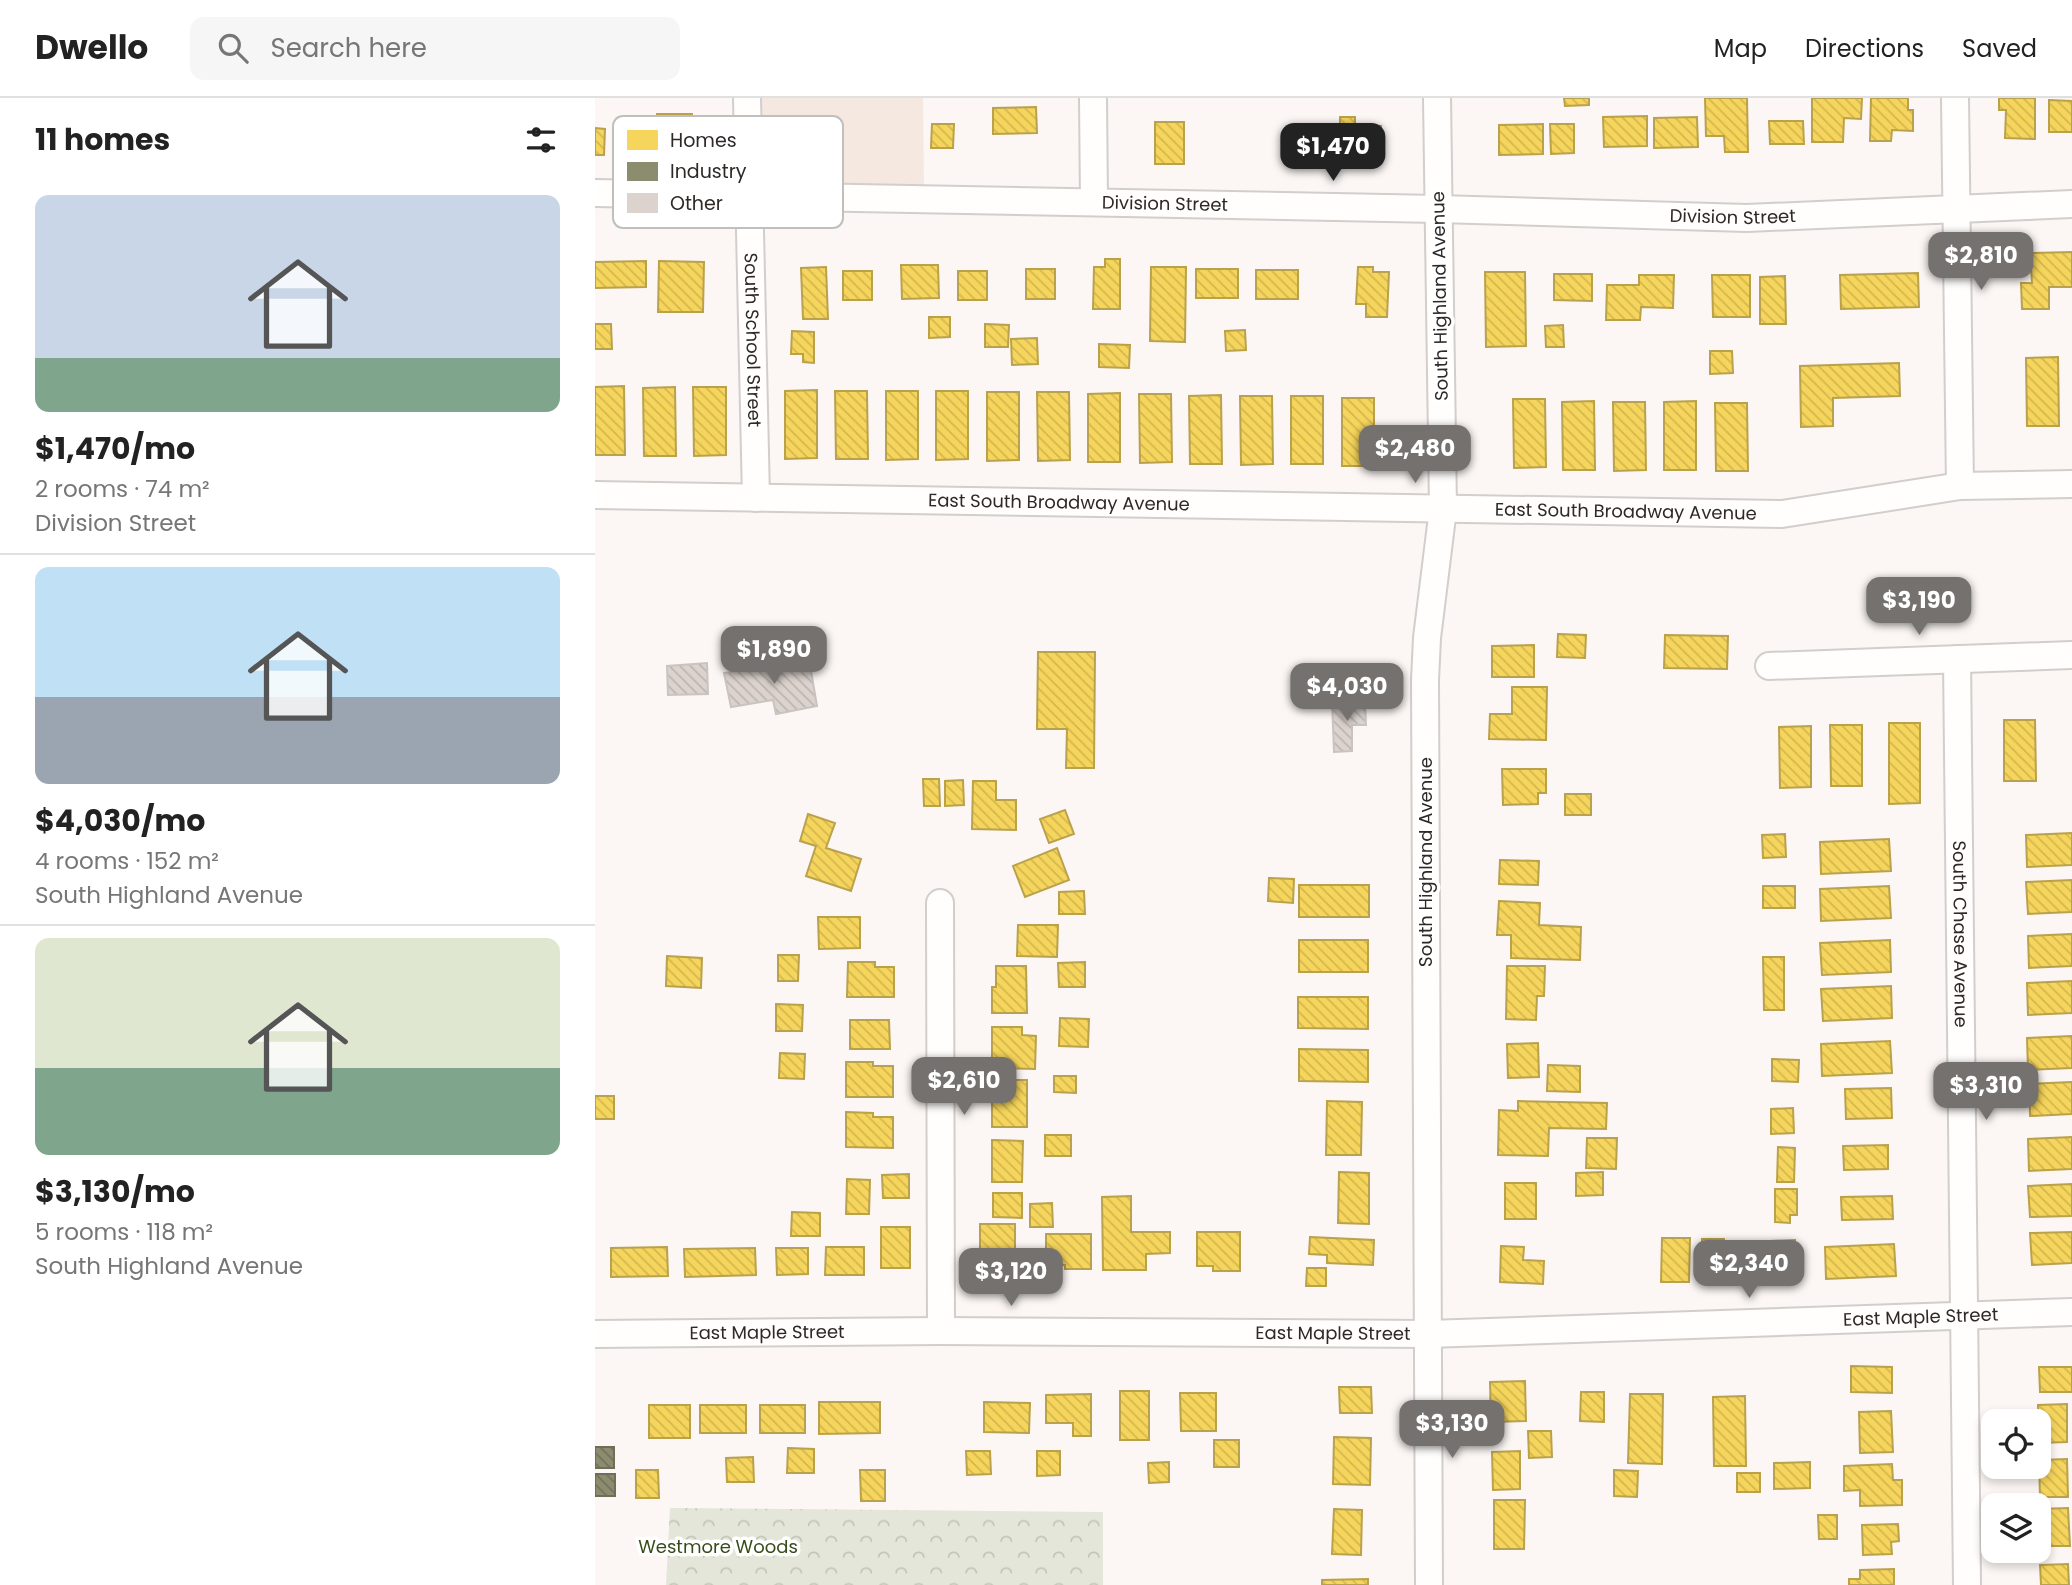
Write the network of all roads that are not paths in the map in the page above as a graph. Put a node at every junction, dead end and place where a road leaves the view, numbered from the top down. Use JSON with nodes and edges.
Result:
{"nodes":[{"id":1,"x":747,"y":98,"type":"edge"},
{"id":2,"x":1093,"y":98,"type":"edge"},
{"id":3,"x":1437,"y":98,"type":"edge"},
{"id":4,"x":1955,"y":98,"type":"edge"},
{"id":5,"x":747,"y":116,"type":"edge"},
{"id":6,"x":595,"y":193,"type":"edge"},
{"id":7,"x":613,"y":193,"type":"edge"},
{"id":8,"x":843,"y":198,"type":"edge"},
{"id":9,"x":1094,"y":202,"type":"junction"},
{"id":10,"x":2072,"y":204,"type":"edge"},
{"id":11,"x":1956,"y":208,"type":"junction"},
{"id":12,"x":1438,"y":209,"type":"junction"},
{"id":13,"x":749,"y":228,"type":"edge"},
{"id":14,"x":2072,"y":484,"type":"edge"},
{"id":15,"x":1959,"y":486,"type":"junction"},
{"id":16,"x":595,"y":495,"type":"edge"},
{"id":17,"x":756,"y":498,"type":"junction"},
{"id":18,"x":1443,"y":509,"type":"junction"},
{"id":19,"x":2072,"y":654,"type":"edge"},
{"id":20,"x":1957,"y":659,"type":"junction"},
{"id":21,"x":1769,"y":666,"type":"dead end"},
{"id":22,"x":940,"y":903,"type":"dead end"},
{"id":23,"x":2072,"y":1312,"type":"edge"},
{"id":24,"x":1965,"y":1316,"type":"junction"},
{"id":25,"x":941,"y":1331,"type":"junction"},
{"id":26,"x":595,"y":1334,"type":"edge"},
{"id":27,"x":1428,"y":1334,"type":"junction"},
{"id":28,"x":1429,"y":1585,"type":"edge"},
{"id":29,"x":1967,"y":1585,"type":"edge"}],
"edges":[{"from":1,"to":5,"type":"street","name":"South School Street"},
{"from":2,"to":9,"type":"street"},
{"from":3,"to":12,"type":"street","name":"South Highland Avenue"},
{"from":4,"to":11,"type":"street"},
{"from":6,"to":7,"type":"street","name":"Division Street"},
{"from":8,"to":9,"type":"street","name":"Division Street"},
{"from":9,"to":12,"type":"street","name":"Division Street"},
{"from":10,"to":11,"type":"street","name":"Division Street"},
{"from":11,"to":12,"type":"street","name":"Division Street"},
{"from":11,"to":15,"type":"street"},
{"from":12,"to":18,"type":"street","name":"South Highland Avenue"},
{"from":13,"to":17,"type":"street","name":"South School Street"},
{"from":14,"to":15,"type":"street","name":"East South Broadway Avenue"},
{"from":15,"to":18,"type":"street","name":"East South Broadway Avenue"},
{"from":16,"to":17,"type":"street","name":"East South Broadway Avenue"},
{"from":17,"to":18,"type":"street","name":"East South Broadway Avenue"},
{"from":18,"to":27,"type":"street","name":"South Highland Avenue"},
{"from":19,"to":20,"type":"street"},
{"from":20,"to":21,"type":"street"},
{"from":20,"to":24,"type":"street","name":"South Chase Avenue"},
{"from":22,"to":25,"type":"street"},
{"from":23,"to":24,"type":"street","name":"East Maple Street"},
{"from":24,"to":27,"type":"street","name":"East Maple Street"},
{"from":24,"to":29,"type":"street","name":"South Chase Avenue"},
{"from":25,"to":26,"type":"street","name":"East Maple Street"},
{"from":25,"to":27,"type":"street","name":"East Maple Street"},
{"from":27,"to":28,"type":"street","name":"South Highland Avenue"}]}
